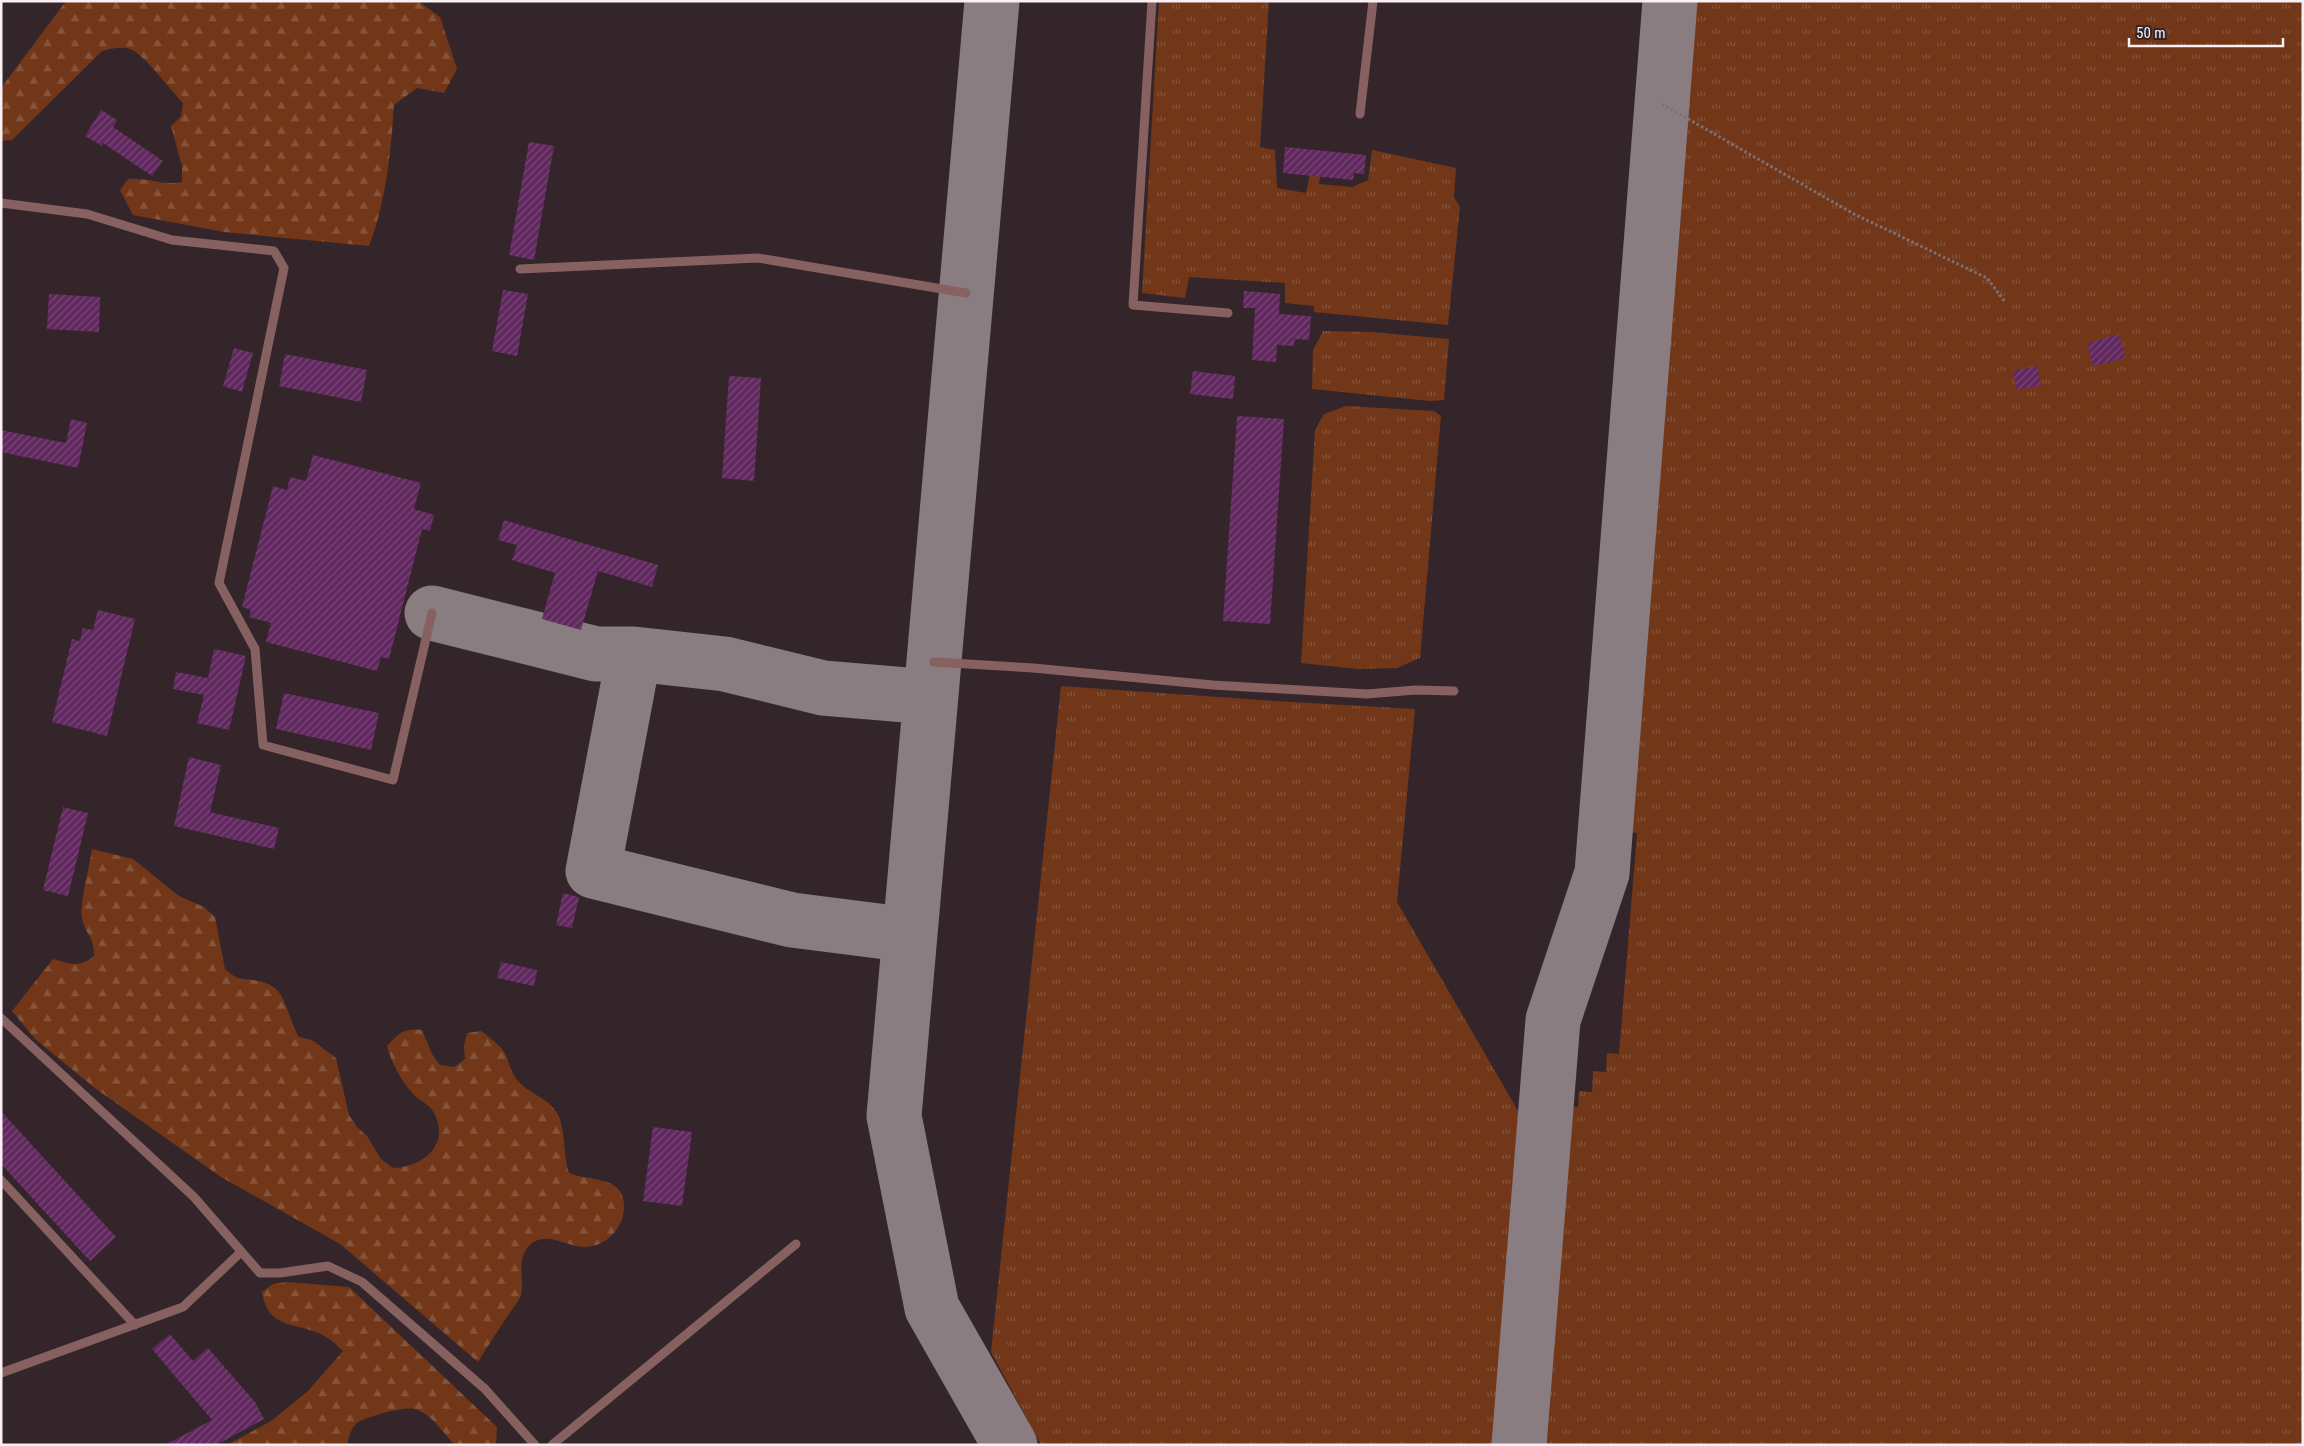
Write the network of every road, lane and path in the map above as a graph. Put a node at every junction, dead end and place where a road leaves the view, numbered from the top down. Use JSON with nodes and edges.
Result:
{"nodes":[{"id":1,"x":1152,"y":1,"type":"edge"},
{"id":2,"x":1373,"y":1,"type":"edge"},
{"id":3,"x":1662,"y":104,"type":"dead end"},
{"id":4,"x":1360,"y":114,"type":"dead end"},
{"id":5,"x":1,"y":202,"type":"edge"},
{"id":6,"x":520,"y":269,"type":"dead end"},
{"id":7,"x":966,"y":293,"type":"dead end"},
{"id":8,"x":2005,"y":302,"type":"dead end"},
{"id":9,"x":1228,"y":313,"type":"dead end"},
{"id":10,"x":432,"y":613,"type":"dead end"},
{"id":11,"x":934,"y":662,"type":"dead end"},
{"id":12,"x":1454,"y":691,"type":"dead end"},
{"id":13,"x":1,"y":1018,"type":"edge"},
{"id":14,"x":1,"y":1180,"type":"edge"},
{"id":15,"x":796,"y":1244,"type":"dead end"},
{"id":16,"x":242,"y":1252,"type":"junction"},
{"id":17,"x":135,"y":1325,"type":"junction"},
{"id":18,"x":1,"y":1374,"type":"edge"},
{"id":19,"x":535,"y":1445,"type":"edge"},
{"id":20,"x":552,"y":1445,"type":"edge"}],
"edges":[{"from":1,"to":9,"type":"lane"},
{"from":2,"to":4,"type":"lane"},
{"from":3,"to":8,"type":"path"},
{"from":5,"to":10,"type":"lane"},
{"from":6,"to":7,"type":"lane"},
{"from":11,"to":12,"type":"lane"},
{"from":13,"to":16,"type":"lane"},
{"from":14,"to":17,"type":"lane"},
{"from":15,"to":20,"type":"lane"},
{"from":16,"to":17,"type":"lane"},
{"from":16,"to":19,"type":"lane"},
{"from":17,"to":18,"type":"lane"}]}
